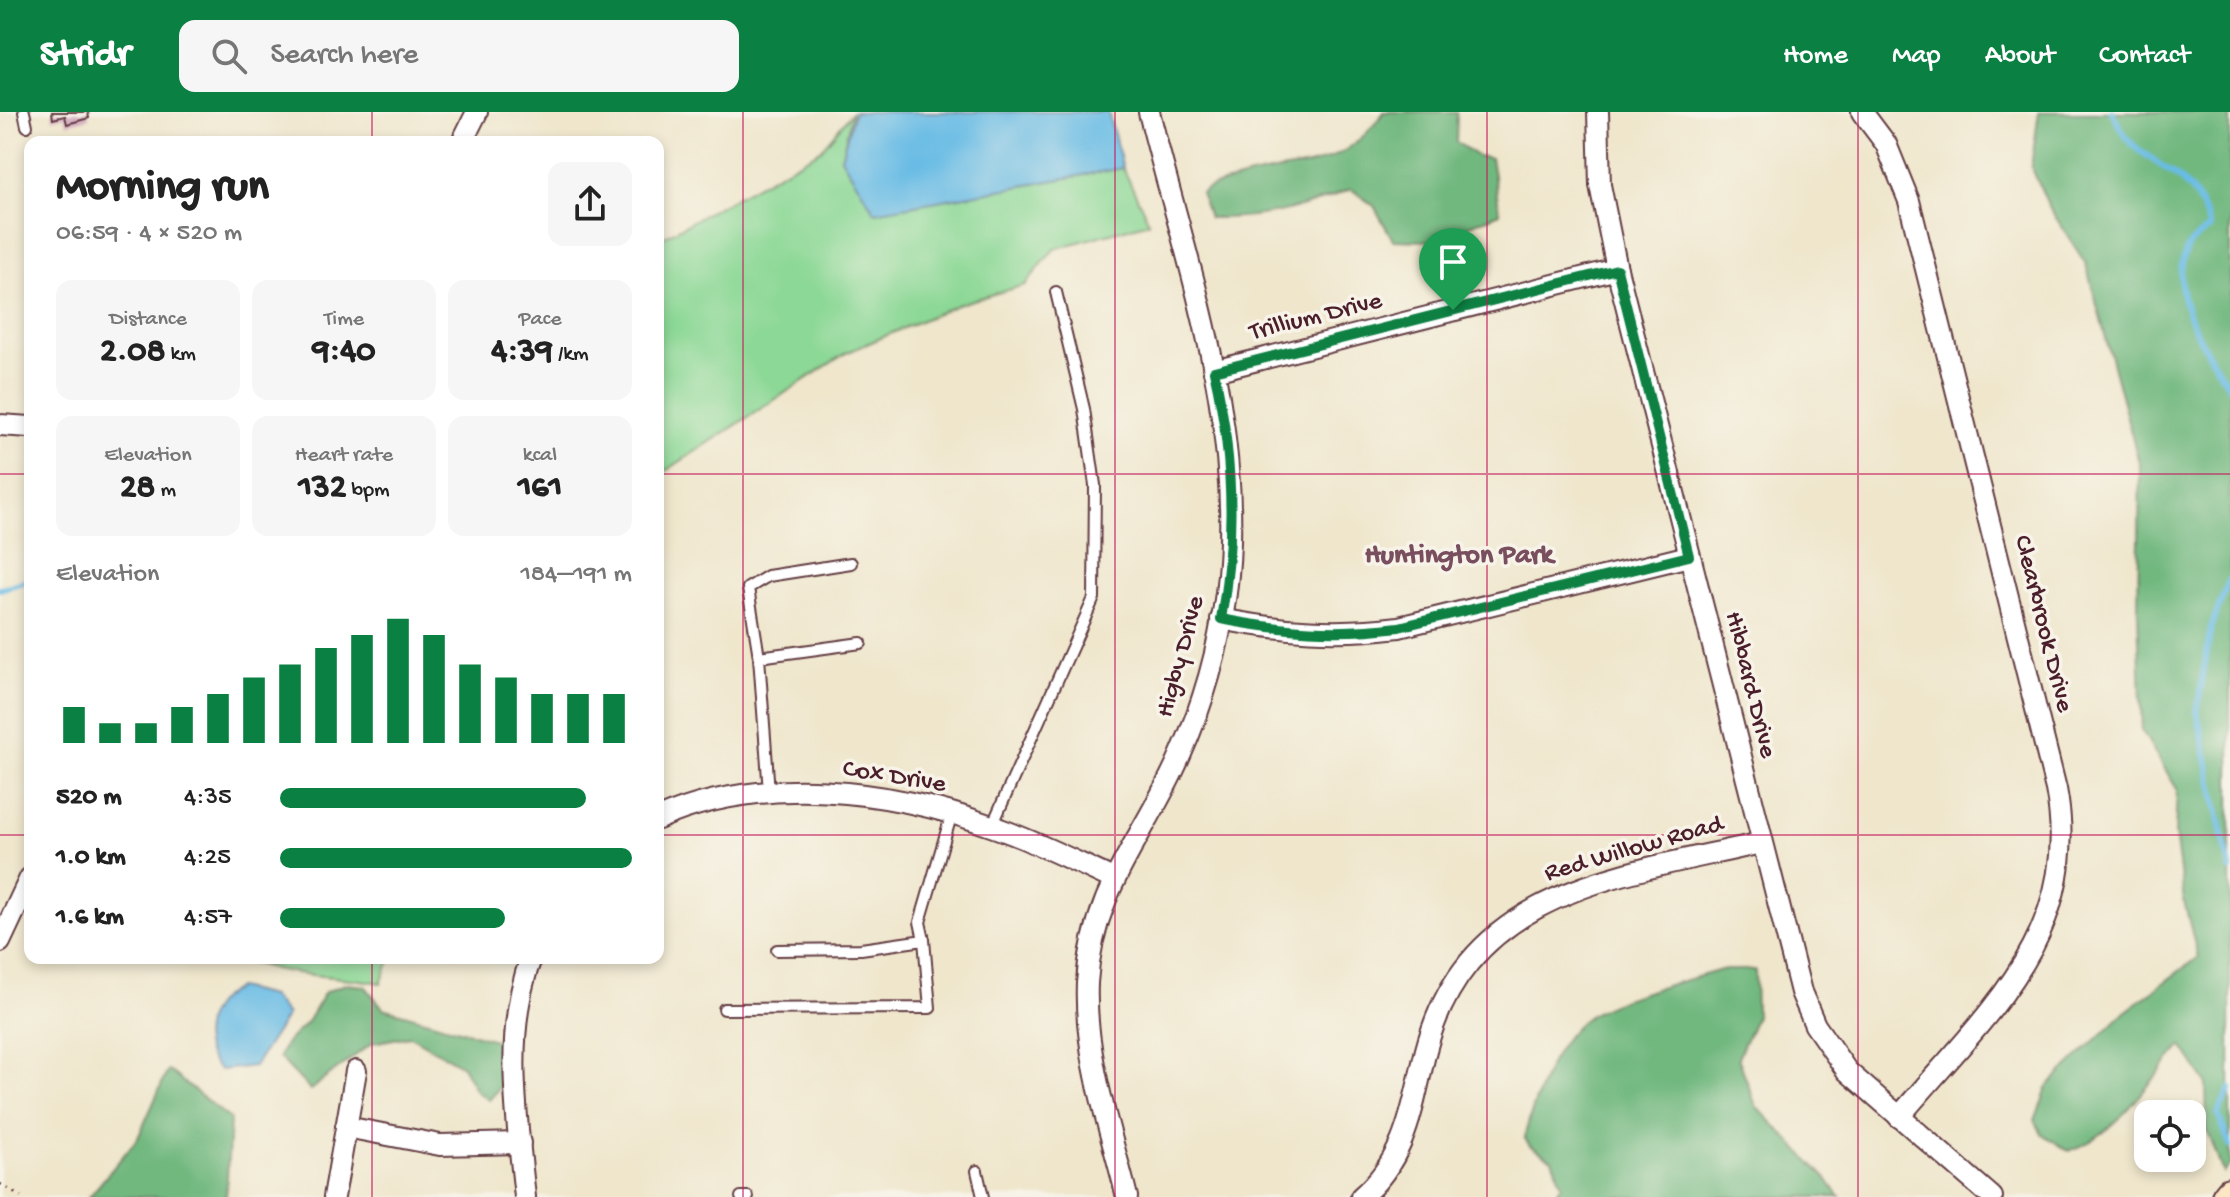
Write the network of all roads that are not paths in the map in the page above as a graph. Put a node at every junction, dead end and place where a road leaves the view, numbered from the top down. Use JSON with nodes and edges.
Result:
{"nodes":[{"id":1,"x":24,"y":112,"type":"edge"},
{"id":2,"x":477,"y":112,"type":"edge"},
{"id":3,"x":1149,"y":112,"type":"edge"},
{"id":4,"x":1598,"y":112,"type":"edge"},
{"id":5,"x":1862,"y":112,"type":"edge"},
{"id":6,"x":27,"y":126,"type":"dead end"},
{"id":7,"x":465,"y":136,"type":"edge"},
{"id":8,"x":1617,"y":269,"type":"junction"},
{"id":9,"x":1056,"y":292,"type":"dead end"},
{"id":10,"x":1214,"y":371,"type":"junction"},
{"id":11,"x":0,"y":425,"type":"edge"},
{"id":12,"x":24,"y":427,"type":"edge"},
{"id":13,"x":1689,"y":556,"type":"junction"},
{"id":14,"x":851,"y":563,"type":"dead end"},
{"id":15,"x":1221,"y":619,"type":"junction"},
{"id":16,"x":861,"y":643,"type":"dead end"},
{"id":17,"x":759,"y":657,"type":"junction"},
{"id":18,"x":769,"y":792,"type":"junction"},
{"id":19,"x":952,"y":813,"type":"junction"},
{"id":20,"x":664,"y":817,"type":"edge"},
{"id":21,"x":992,"y":826,"type":"junction"},
{"id":22,"x":1761,"y":843,"type":"junction"},
{"id":23,"x":1113,"y":879,"type":"junction"},
{"id":24,"x":24,"y":891,"type":"edge"},
{"id":25,"x":924,"y":940,"type":"junction"},
{"id":26,"x":0,"y":942,"type":"edge"},
{"id":27,"x":777,"y":950,"type":"dead end"},
{"id":28,"x":530,"y":964,"type":"edge"},
{"id":29,"x":724,"y":1009,"type":"dead end"},
{"id":30,"x":356,"y":1071,"type":"dead end"},
{"id":31,"x":1899,"y":1117,"type":"junction"},
{"id":32,"x":346,"y":1127,"type":"junction"},
{"id":33,"x":520,"y":1143,"type":"junction"},
{"id":34,"x":977,"y":1171,"type":"dead end"},
{"id":35,"x":2230,"y":1192,"type":"edge"},
{"id":36,"x":334,"y":1197,"type":"edge"},
{"id":37,"x":525,"y":1197,"type":"edge"},
{"id":38,"x":741,"y":1197,"type":"edge"},
{"id":39,"x":748,"y":1197,"type":"edge"},
{"id":40,"x":983,"y":1197,"type":"edge"},
{"id":41,"x":1127,"y":1197,"type":"edge"},
{"id":42,"x":1361,"y":1197,"type":"edge"},
{"id":43,"x":1992,"y":1197,"type":"edge"},
{"id":44,"x":2226,"y":1197,"type":"edge"}],
"edges":[{"from":1,"to":6,"type":"lane"},
{"from":2,"to":7,"type":"street"},
{"from":3,"to":10,"type":"street","name":"Higby Drive"},
{"from":4,"to":8,"type":"street","name":"Hibbard Drive"},
{"from":5,"to":31,"type":"street","name":"Clearbrook Drive"},
{"from":8,"to":10,"type":"street","name":"Trillium Drive"},
{"from":8,"to":13,"type":"street","name":"Hibbard Drive"},
{"from":9,"to":21,"type":"lane"},
{"from":10,"to":15,"type":"street","name":"Higby Drive"},
{"from":11,"to":12,"type":"street"},
{"from":13,"to":15,"type":"street"},
{"from":13,"to":22,"type":"street","name":"Hibbard Drive"},
{"from":14,"to":17,"type":"lane"},
{"from":15,"to":23,"type":"street","name":"Higby Drive"},
{"from":16,"to":17,"type":"lane"},
{"from":17,"to":18,"type":"lane"},
{"from":18,"to":19,"type":"street","name":"Cox Drive"},
{"from":18,"to":20,"type":"street","name":"Cox Drive"},
{"from":19,"to":21,"type":"street","name":"Cox Drive"},
{"from":19,"to":25,"type":"lane"},
{"from":21,"to":23,"type":"street","name":"Cox Drive"},
{"from":22,"to":31,"type":"street","name":"Hibbard Drive"},
{"from":22,"to":42,"type":"street","name":"Red Willow Road"},
{"from":23,"to":41,"type":"street","name":"Higby Drive"},
{"from":24,"to":26,"type":"street"},
{"from":25,"to":27,"type":"lane"},
{"from":25,"to":29,"type":"lane"},
{"from":28,"to":33,"type":"street"},
{"from":30,"to":32,"type":"street"},
{"from":31,"to":43,"type":"street","name":"Hibbard Drive"},
{"from":32,"to":33,"type":"street"},
{"from":32,"to":36,"type":"street"},
{"from":33,"to":37,"type":"street"},
{"from":34,"to":40,"type":"lane"},
{"from":35,"to":44,"type":"main road"},
{"from":38,"to":39,"type":"lane"}]}
